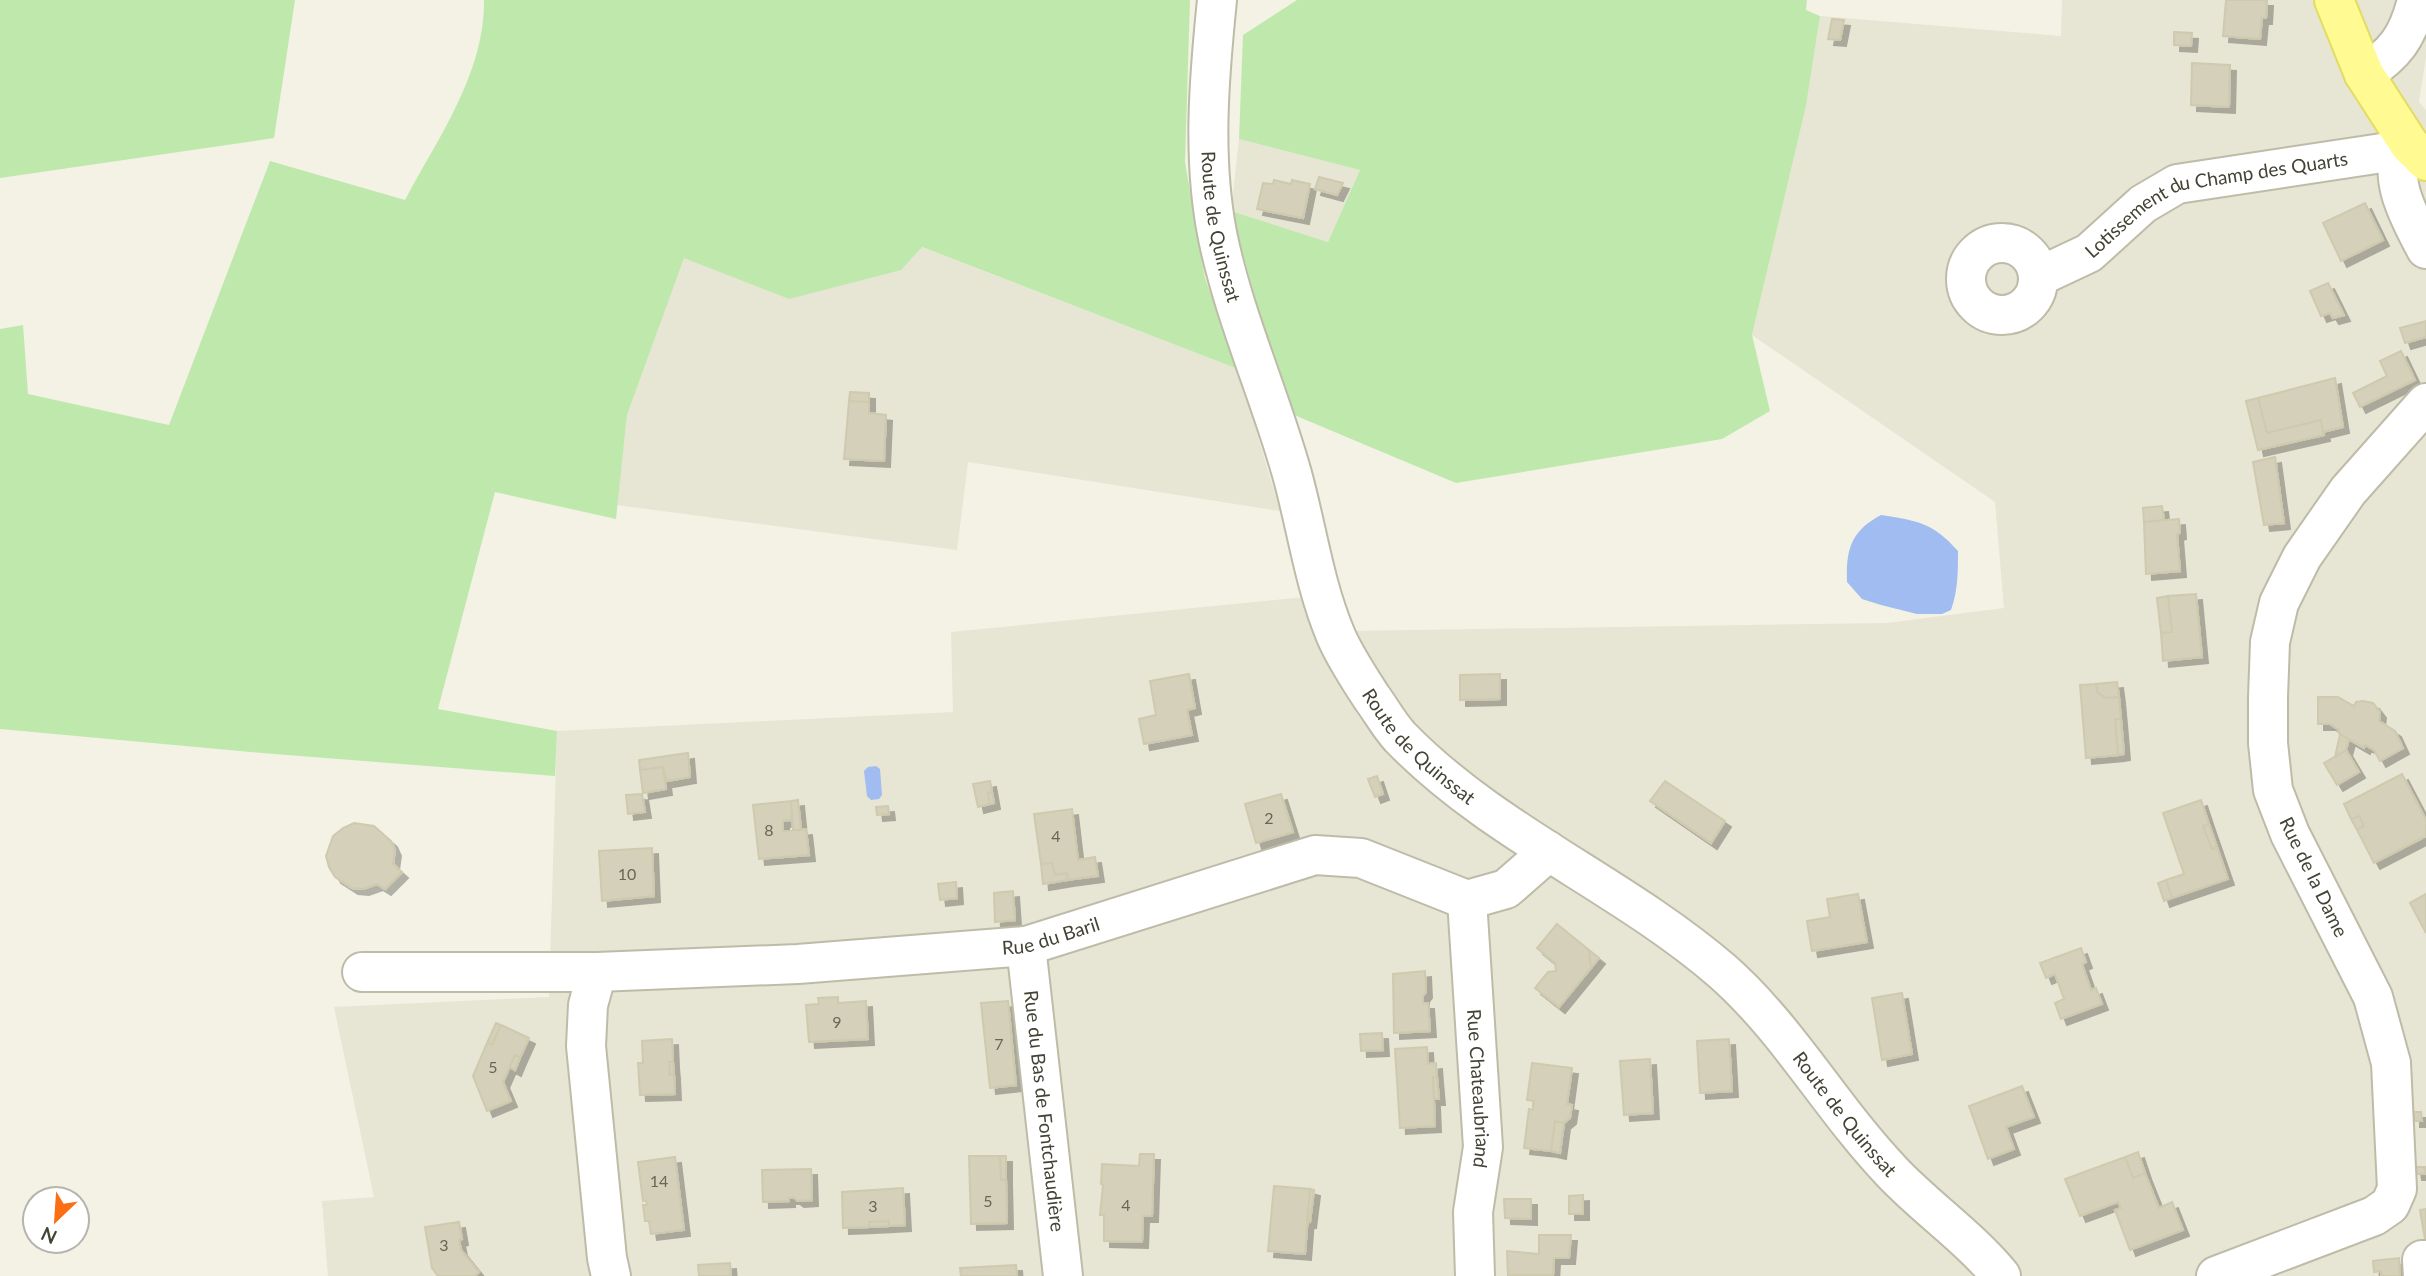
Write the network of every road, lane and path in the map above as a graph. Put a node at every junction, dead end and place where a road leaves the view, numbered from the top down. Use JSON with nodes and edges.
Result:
{"nodes":[{"id":1,"x":1217,"y":0,"type":"edge"},
{"id":2,"x":2334,"y":0,"type":"edge"},
{"id":3,"x":2417,"y":0,"type":"edge"},
{"id":4,"x":2364,"y":75,"type":"junction"},
{"id":5,"x":2412,"y":152,"type":"edge"},
{"id":6,"x":2426,"y":249,"type":"edge"},
{"id":7,"x":2038,"y":277,"type":"dead end"},
{"id":8,"x":2426,"y":403,"type":"edge"},
{"id":9,"x":1547,"y":850,"type":"junction"},
{"id":10,"x":1467,"y":900,"type":"junction"},
{"id":11,"x":1026,"y":946,"type":"junction"},
{"id":12,"x":362,"y":972,"type":"dead end"},
{"id":13,"x":597,"y":972,"type":"junction"},
{"id":14,"x":611,"y":1276,"type":"edge"},
{"id":15,"x":1063,"y":1276,"type":"edge"},
{"id":16,"x":1475,"y":1276,"type":"edge"},
{"id":17,"x":2001,"y":1276,"type":"edge"},
{"id":18,"x":2216,"y":1276,"type":"edge"}],
"edges":[{"from":1,"to":9,"type":"street","name":"Route de Quinssat"},
{"from":2,"to":4,"type":"main road"},
{"from":3,"to":4,"type":"street"},
{"from":4,"to":5,"type":"main road"},
{"from":5,"to":6,"type":"street"},
{"from":5,"to":7,"type":"street","name":"Lotissement du Champ des Quarts"},
{"from":8,"to":18,"type":"street","name":"Rue de la Dame"},
{"from":9,"to":10,"type":"street"},
{"from":9,"to":17,"type":"street","name":"Route de Quinssat"},
{"from":10,"to":11,"type":"street","name":"Rue du Baril"},
{"from":10,"to":16,"type":"street","name":"Rue Chateaubriand"},
{"from":11,"to":13,"type":"street","name":"Rue du Baril"},
{"from":11,"to":15,"type":"street","name":"Rue du Bas de Fontchaudière"},
{"from":12,"to":13,"type":"street","name":"Rue du Baril"},
{"from":13,"to":14,"type":"street"}]}
